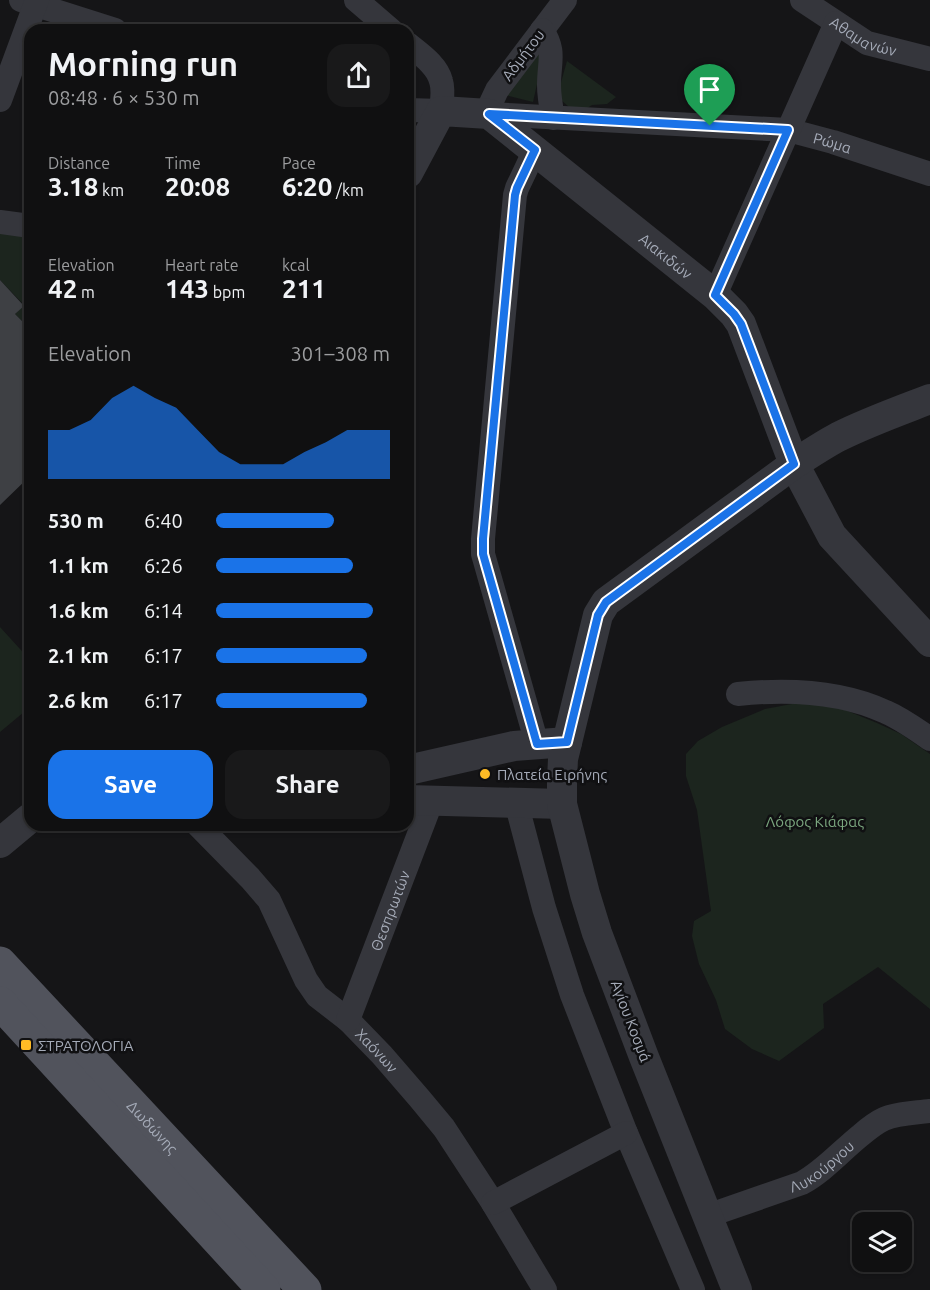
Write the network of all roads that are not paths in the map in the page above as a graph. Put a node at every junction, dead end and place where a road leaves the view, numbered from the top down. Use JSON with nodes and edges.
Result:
{"nodes":[{"id":1,"x":356,"y":0,"type":"edge"},
{"id":2,"x":565,"y":0,"type":"edge"},
{"id":3,"x":802,"y":0,"type":"edge"},
{"id":4,"x":31,"y":1,"type":"edge"},
{"id":5,"x":836,"y":23,"type":"junction"},
{"id":6,"x":98,"y":24,"type":"edge"},
{"id":7,"x":384,"y":24,"type":"edge"},
{"id":8,"x":542,"y":30,"type":"junction"},
{"id":9,"x":414,"y":49,"type":"edge"},
{"id":10,"x":930,"y":59,"type":"edge"},
{"id":11,"x":0,"y":100,"type":"edge"},
{"id":12,"x":414,"y":110,"type":"edge"},
{"id":13,"x":441,"y":111,"type":"junction"},
{"id":14,"x":489,"y":114,"type":"junction"},
{"id":15,"x":554,"y":118,"type":"junction"},
{"id":16,"x":788,"y":130,"type":"junction"},
{"id":17,"x":535,"y":150,"type":"junction"},
{"id":18,"x":414,"y":162,"type":"edge"},
{"id":19,"x":930,"y":174,"type":"edge"},
{"id":20,"x":0,"y":222,"type":"edge"},
{"id":21,"x":24,"y":225,"type":"edge"},
{"id":22,"x":715,"y":295,"type":"junction"},
{"id":23,"x":930,"y":399,"type":"edge"},
{"id":24,"x":794,"y":464,"type":"junction"},
{"id":25,"x":930,"y":642,"type":"edge"},
{"id":26,"x":738,"y":694,"type":"dead end"},
{"id":27,"x":930,"y":739,"type":"edge"},
{"id":28,"x":567,"y":742,"type":"junction"},
{"id":29,"x":537,"y":744,"type":"junction"},
{"id":30,"x":414,"y":769,"type":"edge"},
{"id":31,"x":420,"y":800,"type":"edge"},
{"id":32,"x":516,"y":802,"type":"junction"},
{"id":33,"x":562,"y":804,"type":"junction"},
{"id":34,"x":414,"y":818,"type":"edge"},
{"id":35,"x":24,"y":823,"type":"edge"},
{"id":36,"x":204,"y":831,"type":"edge"},
{"id":37,"x":410,"y":831,"type":"edge"},
{"id":38,"x":0,"y":843,"type":"edge"},
{"id":39,"x":0,"y":963,"type":"edge"},
{"id":40,"x":5,"y":1017,"type":"edge"},
{"id":41,"x":348,"y":1020,"type":"junction"},
{"id":42,"x":930,"y":1111,"type":"edge"},
{"id":43,"x":626,"y":1133,"type":"junction"},
{"id":44,"x":493,"y":1203,"type":"junction"},
{"id":45,"x":707,"y":1215,"type":"junction"},
{"id":46,"x":264,"y":1290,"type":"edge"},
{"id":47,"x":305,"y":1290,"type":"edge"},
{"id":48,"x":545,"y":1290,"type":"edge"},
{"id":49,"x":693,"y":1290,"type":"edge"},
{"id":50,"x":737,"y":1290,"type":"edge"}],
"edges":[{"from":1,"to":7,"type":"street"},
{"from":2,"to":8,"type":"street","name":"Αδμήτου"},
{"from":3,"to":5,"type":"street","name":"Αθαμανών"},
{"from":4,"to":6,"type":"street"},
{"from":4,"to":11,"type":"street"},
{"from":5,"to":10,"type":"street","name":"Αθαμανών"},
{"from":5,"to":16,"type":"street"},
{"from":8,"to":14,"type":"street","name":"Αδμήτου"},
{"from":8,"to":15,"type":"street"},
{"from":9,"to":13,"type":"street"},
{"from":12,"to":13,"type":"street","name":"Ρώμα"},
{"from":13,"to":14,"type":"street","name":"Ρώμα"},
{"from":13,"to":18,"type":"street"},
{"from":14,"to":15,"type":"street","name":"Ρώμα"},
{"from":14,"to":17,"type":"street","name":"Αιακιδών"},
{"from":15,"to":16,"type":"street","name":"Ρώμα"},
{"from":16,"to":19,"type":"street","name":"Ρώμα"},
{"from":16,"to":22,"type":"street"},
{"from":17,"to":22,"type":"street","name":"Αιακιδών"},
{"from":17,"to":29,"type":"street"},
{"from":20,"to":21,"type":"street"},
{"from":22,"to":24,"type":"street","name":"Αιακιδών"},
{"from":23,"to":24,"type":"street","name":"Αγίου Κοσμά"},
{"from":24,"to":25,"type":"street","name":"Αιακιδών"},
{"from":24,"to":28,"type":"street","name":"Αγίου Κοσμά"},
{"from":26,"to":27,"type":"street"},
{"from":28,"to":29,"type":"street"},
{"from":28,"to":33,"type":"street","name":"Αγίου Κοσμά"},
{"from":29,"to":30,"type":"street"},
{"from":31,"to":32,"type":"street"},
{"from":31,"to":34,"type":"street","name":"Θεσπρωτών"},
{"from":32,"to":33,"type":"street"},
{"from":32,"to":43,"type":"street"},
{"from":33,"to":45,"type":"street","name":"Αγίου Κοσμά"},
{"from":35,"to":38,"type":"street"},
{"from":36,"to":41,"type":"street","name":"Χαόνων"},
{"from":37,"to":41,"type":"street","name":"Θεσπρωτών"},
{"from":39,"to":47,"type":"main road","name":"Δωδώνης"},
{"from":40,"to":46,"type":"main road","name":"Δωδώνης"},
{"from":41,"to":44,"type":"street","name":"Χαόνων"},
{"from":42,"to":45,"type":"street","name":"Λυκούργου"},
{"from":43,"to":44,"type":"street"},
{"from":43,"to":49,"type":"street"},
{"from":44,"to":48,"type":"street","name":"Χαόνων"},
{"from":45,"to":50,"type":"street","name":"Αγίου Κοσμά"}]}
